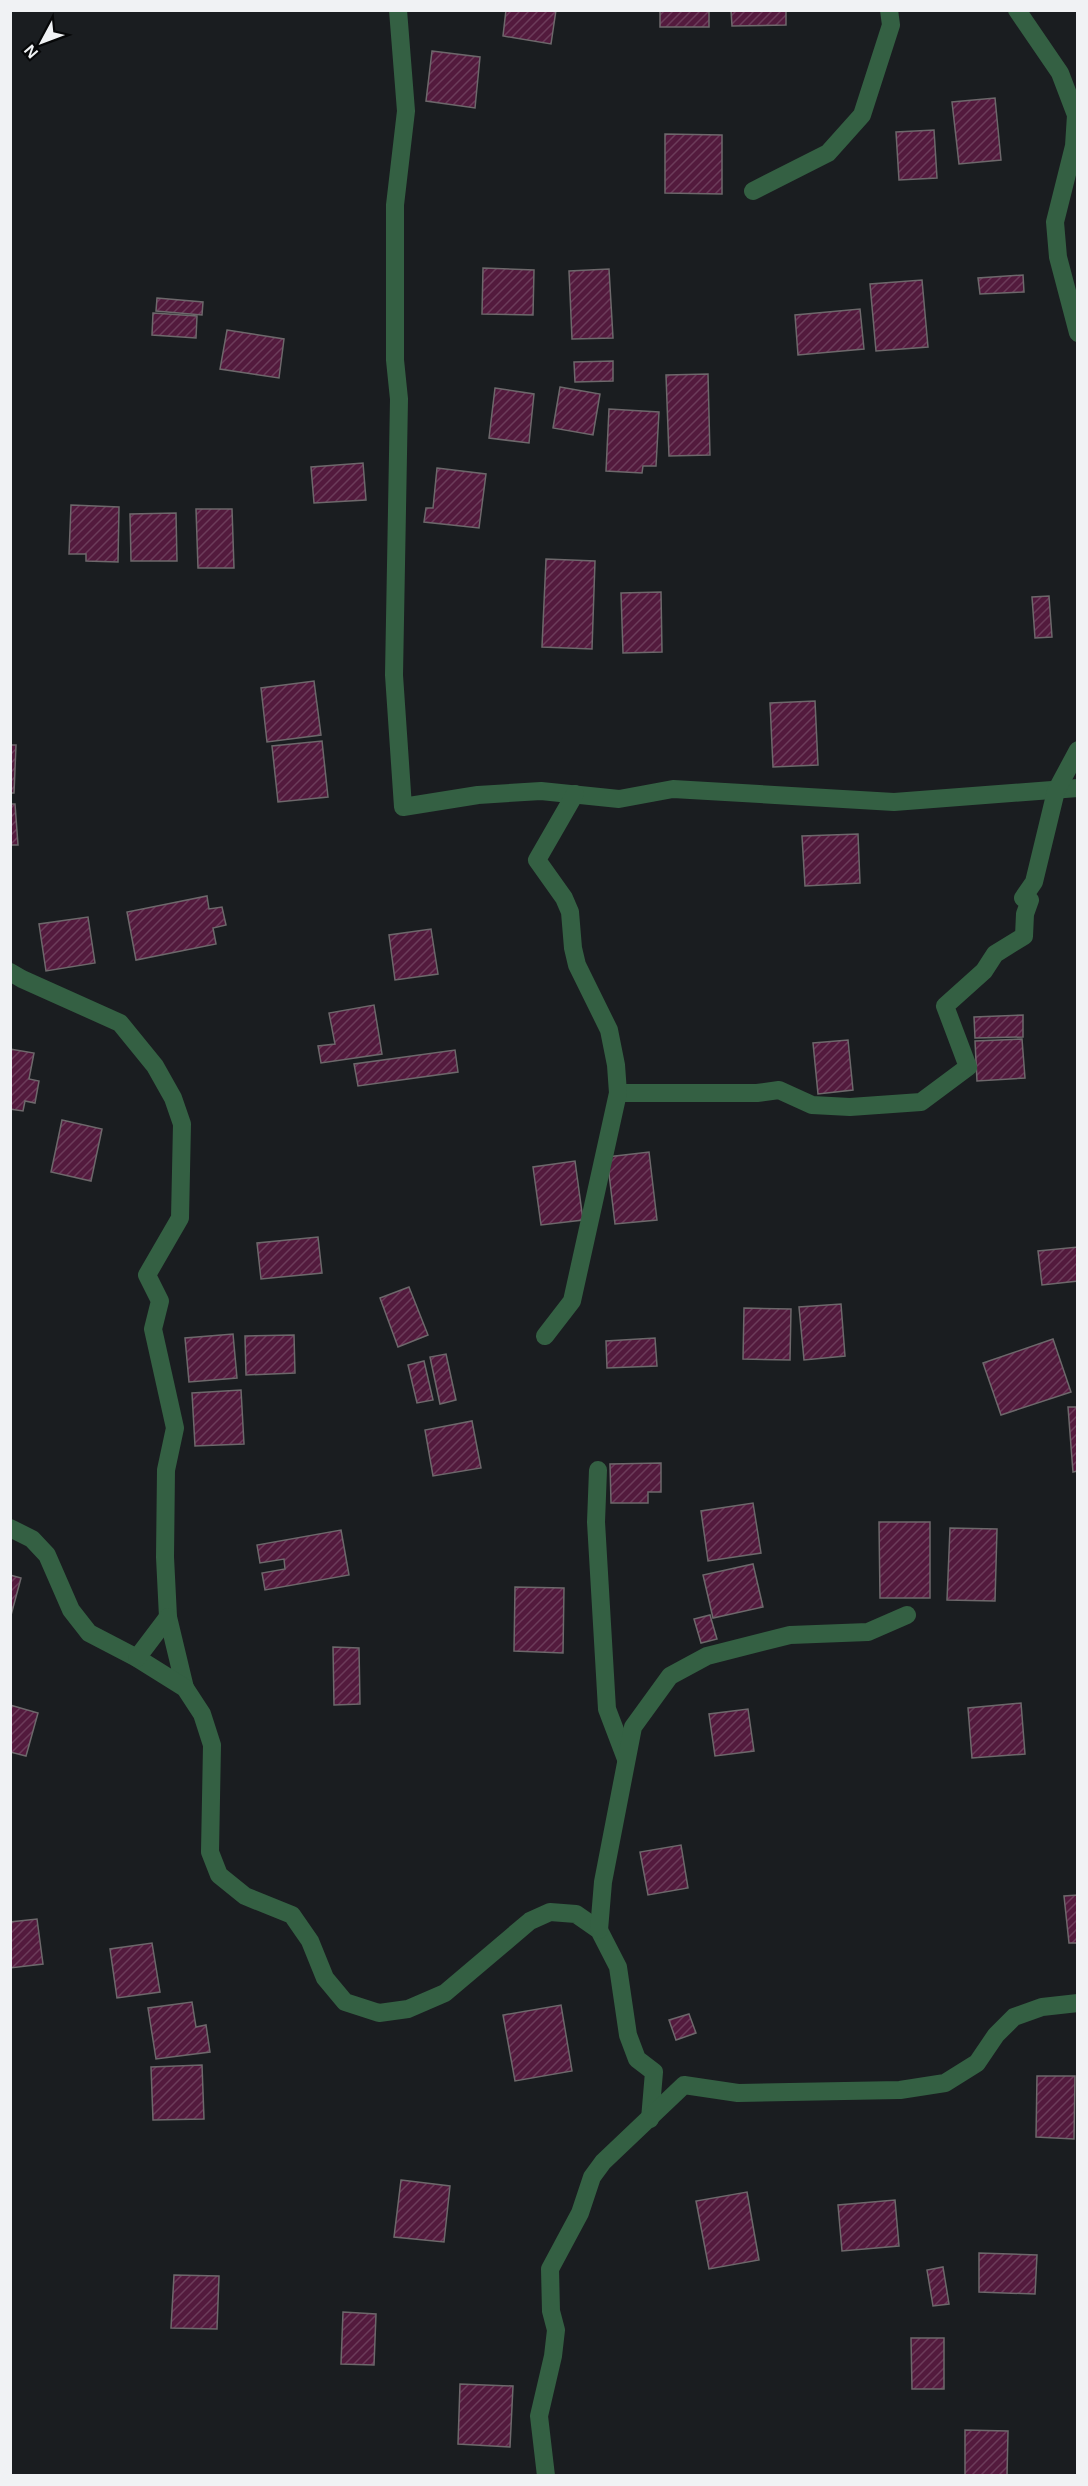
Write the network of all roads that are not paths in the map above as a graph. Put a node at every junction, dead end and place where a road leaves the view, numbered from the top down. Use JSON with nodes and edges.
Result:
{"nodes":[{"id":1,"x":398,"y":10,"type":"edge"},
{"id":2,"x":889,"y":10,"type":"edge"},
{"id":3,"x":1017,"y":10,"type":"edge"},
{"id":4,"x":753,"y":191,"type":"dead end"},
{"id":5,"x":1077,"y":333,"type":"edge"},
{"id":6,"x":1077,"y":750,"type":"edge"},
{"id":7,"x":1077,"y":788,"type":"edge"},
{"id":8,"x":1056,"y":791,"type":"junction"},
{"id":9,"x":575,"y":794,"type":"junction"},
{"id":10,"x":10,"y":972,"type":"edge"},
{"id":11,"x":618,"y":1093,"type":"junction"},
{"id":12,"x":545,"y":1336,"type":"dead end"},
{"id":13,"x":598,"y":1470,"type":"dead end"},
{"id":14,"x":10,"y":1528,"type":"edge"},
{"id":15,"x":907,"y":1615,"type":"dead end"},
{"id":16,"x":168,"y":1617,"type":"junction"},
{"id":17,"x":137,"y":1658,"type":"junction"},
{"id":18,"x":185,"y":1689,"type":"junction"},
{"id":19,"x":626,"y":1759,"type":"junction"},
{"id":20,"x":599,"y":1930,"type":"junction"},
{"id":21,"x":1077,"y":2003,"type":"edge"},
{"id":22,"x":650,"y":2118,"type":"junction"},
{"id":23,"x":546,"y":2475,"type":"edge"}],
"edges":[{"from":1,"to":9,"type":"street"},
{"from":2,"to":4,"type":"street"},
{"from":3,"to":5,"type":"street"},
{"from":6,"to":8,"type":"street"},
{"from":7,"to":8,"type":"street"},
{"from":8,"to":9,"type":"street"},
{"from":8,"to":11,"type":"street"},
{"from":9,"to":11,"type":"street"},
{"from":10,"to":16,"type":"street"},
{"from":11,"to":12,"type":"street"},
{"from":13,"to":19,"type":"street"},
{"from":14,"to":17,"type":"street"},
{"from":15,"to":19,"type":"street"},
{"from":16,"to":17,"type":"street"},
{"from":16,"to":18,"type":"street"},
{"from":17,"to":18,"type":"street"},
{"from":18,"to":20,"type":"street"},
{"from":19,"to":20,"type":"street"},
{"from":20,"to":22,"type":"street"},
{"from":21,"to":22,"type":"street"},
{"from":22,"to":23,"type":"street"}]}
